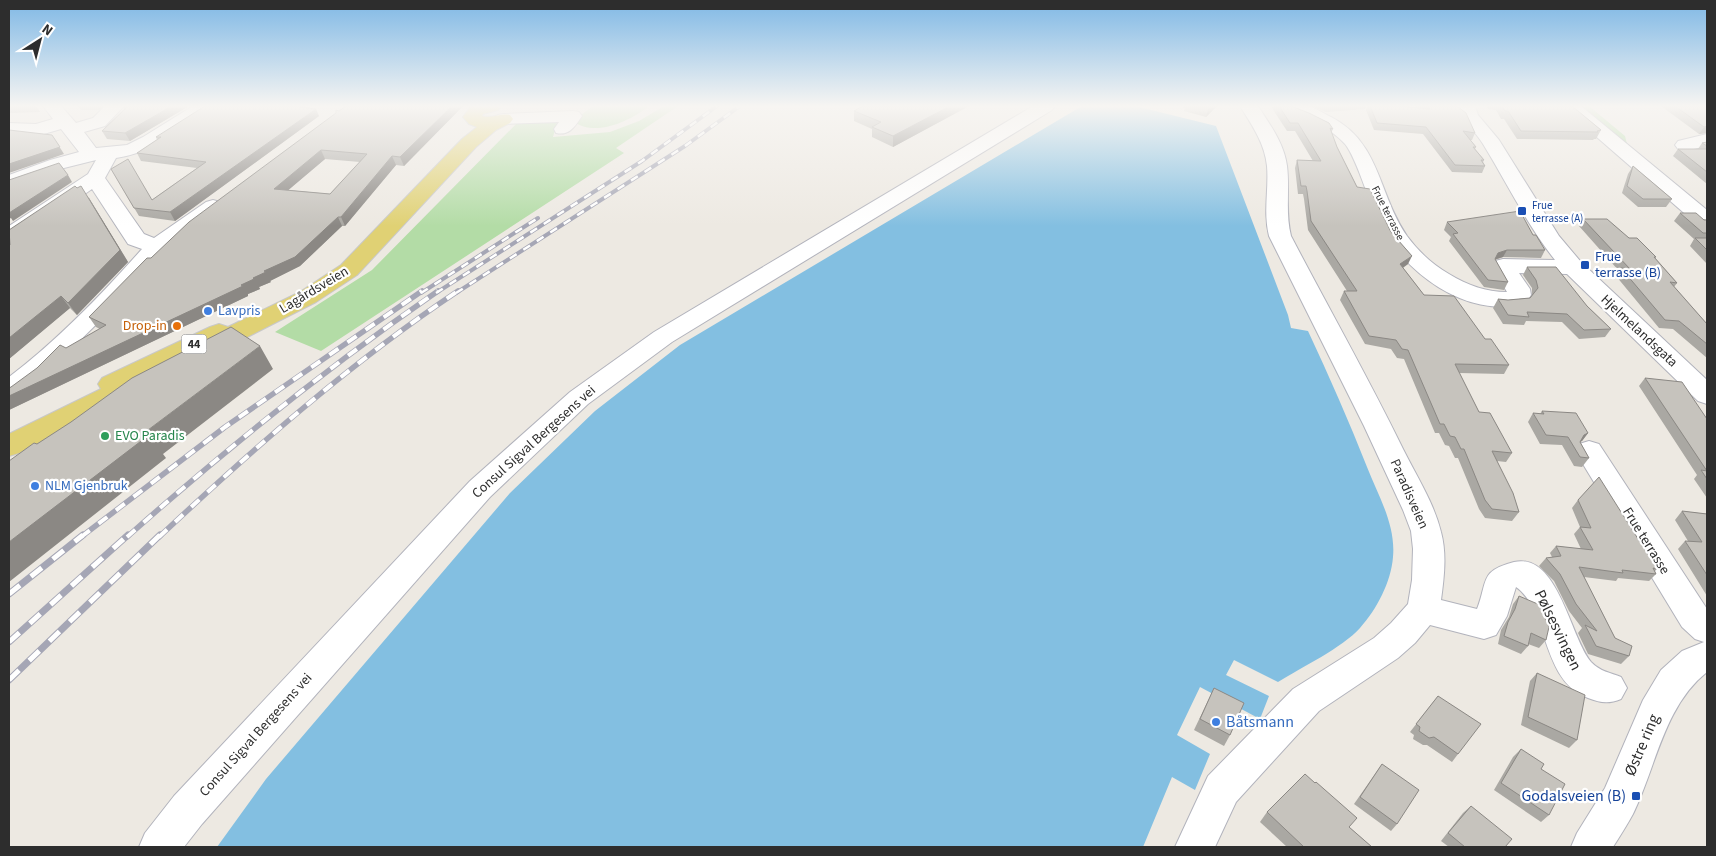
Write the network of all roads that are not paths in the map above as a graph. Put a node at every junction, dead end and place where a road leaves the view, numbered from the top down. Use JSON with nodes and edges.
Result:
{"nodes":[{"id":1,"x":86,"y":146,"type":"edge"},
{"id":2,"x":140,"y":146,"type":"edge"},
{"id":3,"x":452,"y":146,"type":"edge"},
{"id":4,"x":466,"y":146,"type":"edge"},
{"id":5,"x":980,"y":146,"type":"edge"},
{"id":6,"x":1270,"y":146,"type":"edge"},
{"id":7,"x":1357,"y":146,"type":"edge"},
{"id":8,"x":1494,"y":146,"type":"edge"},
{"id":9,"x":1618,"y":146,"type":"edge"},
{"id":10,"x":99,"y":154,"type":"junction"},
{"id":11,"x":95,"y":178,"type":"junction"},
{"id":12,"x":9,"y":182,"type":"edge"},
{"id":13,"x":226,"y":196,"type":"edge"},
{"id":14,"x":1707,"y":221,"type":"edge"},
{"id":15,"x":9,"y":236,"type":"edge"},
{"id":16,"x":156,"y":247,"type":"junction"},
{"id":17,"x":1573,"y":267,"type":"junction"},
{"id":18,"x":9,"y":390,"type":"edge"},
{"id":19,"x":1707,"y":395,"type":"edge"},
{"id":20,"x":9,"y":434,"type":"edge"},
{"id":21,"x":9,"y":446,"type":"edge"},
{"id":22,"x":1589,"y":451,"type":"dead end"},
{"id":23,"x":1423,"y":610,"type":"junction"},
{"id":24,"x":1707,"y":628,"type":"edge"},
{"id":25,"x":1707,"y":656,"type":"edge"},
{"id":26,"x":1610,"y":688,"type":"dead end"},
{"id":27,"x":159,"y":847,"type":"edge"},
{"id":28,"x":1195,"y":847,"type":"edge"},
{"id":29,"x":1592,"y":847,"type":"edge"}],
"edges":[{"from":1,"to":10,"type":"street"},
{"from":2,"to":10,"type":"street"},
{"from":3,"to":20,"type":"main road","name":"Lagårdsveien","number":"44"},
{"from":4,"to":21,"type":"main road","name":"Lagårdsveien","number":"44"},
{"from":5,"to":27,"type":"street","name":"Consul Sigval Bergesens vei"},
{"from":6,"to":23,"type":"street","name":"Paradisveien"},
{"from":7,"to":17,"type":"street","name":"Frue terrasse"},
{"from":8,"to":17,"type":"street","name":"Hjelmelandsgata"},
{"from":9,"to":14,"type":"street"},
{"from":10,"to":11,"type":"street"},
{"from":10,"to":12,"type":"street"},
{"from":11,"to":15,"type":"street"},
{"from":11,"to":16,"type":"street"},
{"from":13,"to":16,"type":"street"},
{"from":16,"to":18,"type":"street"},
{"from":17,"to":19,"type":"street","name":"Hjelmelandsgata"},
{"from":22,"to":24,"type":"street","name":"Frue terrasse"},
{"from":23,"to":26,"type":"street","name":"Pølsesvingen"},
{"from":23,"to":28,"type":"street"},
{"from":25,"to":29,"type":"street","name":"Østre ring"}]}
